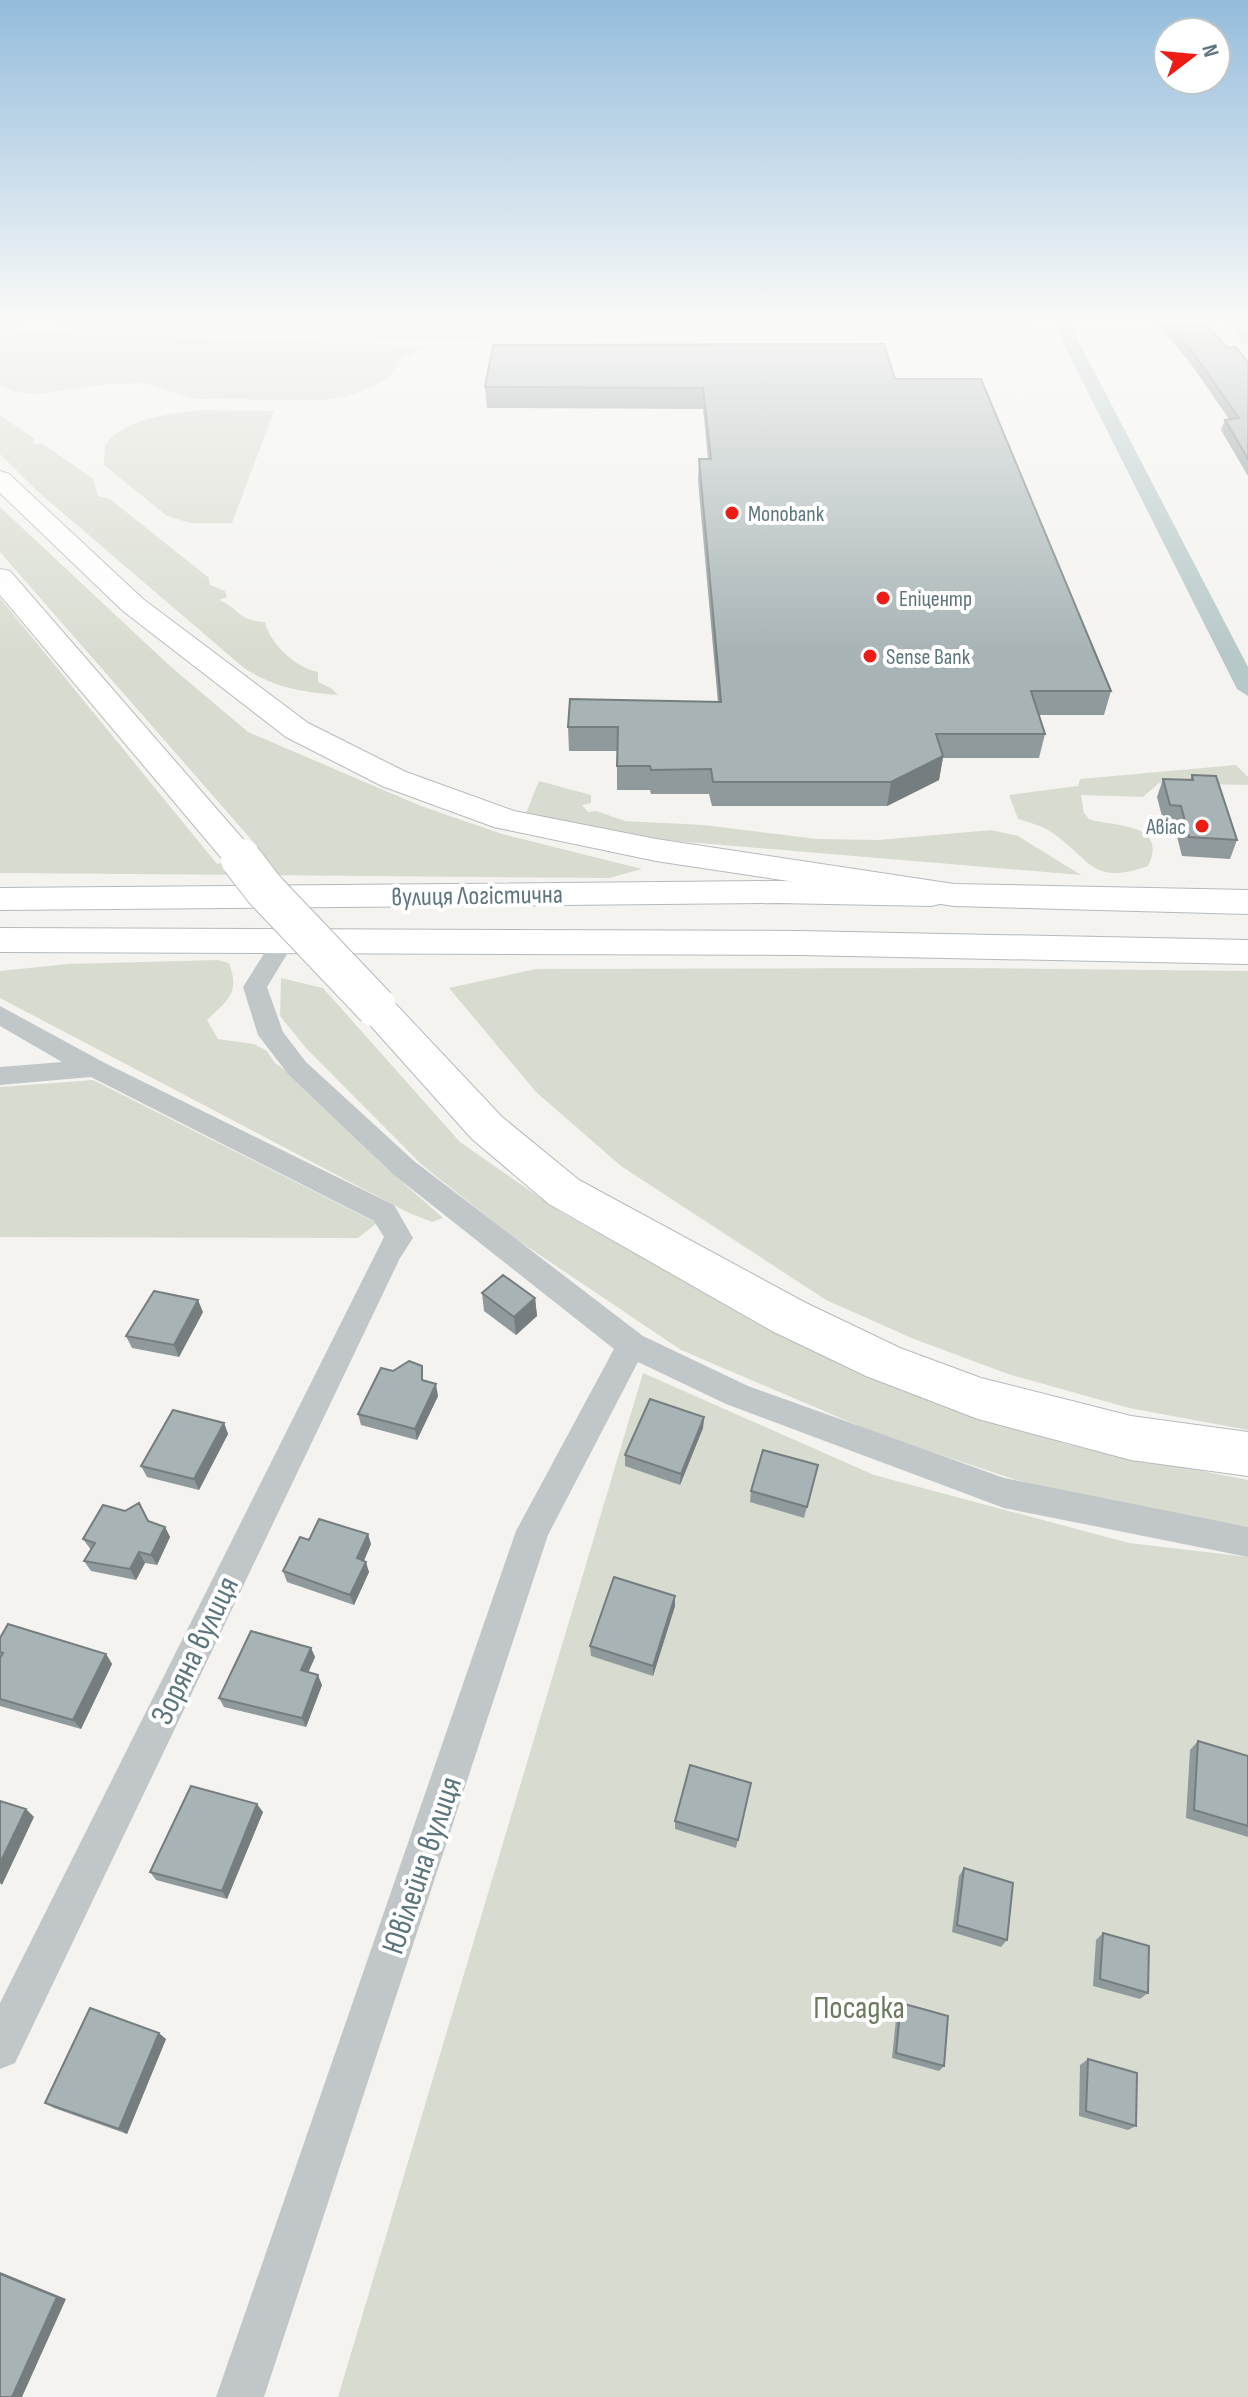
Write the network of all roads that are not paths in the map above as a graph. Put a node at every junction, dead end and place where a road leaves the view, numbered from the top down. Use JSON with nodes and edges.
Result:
{"nodes":[{"id":1,"x":0,"y":479,"type":"edge"},
{"id":2,"x":0,"y":577,"type":"edge"},
{"id":3,"x":954,"y":895,"type":"junction"},
{"id":4,"x":0,"y":899,"type":"edge"},
{"id":5,"x":1248,"y":902,"type":"edge"},
{"id":6,"x":0,"y":940,"type":"edge"},
{"id":7,"x":283,"y":941,"type":"junction"},
{"id":8,"x":1248,"y":952,"type":"edge"},
{"id":9,"x":0,"y":1015,"type":"edge"},
{"id":10,"x":94,"y":1068,"type":"junction"},
{"id":11,"x":0,"y":1076,"type":"edge"},
{"id":12,"x":632,"y":1345,"type":"junction"},
{"id":13,"x":1248,"y":1454,"type":"edge"},
{"id":14,"x":1248,"y":1542,"type":"edge"},
{"id":15,"x":0,"y":2048,"type":"edge"},
{"id":16,"x":240,"y":2397,"type":"edge"}],
"edges":[{"from":1,"to":3,"type":"main road"},
{"from":2,"to":13,"type":"main road","bridge":true},
{"from":3,"to":4,"type":"main road","name":"вулиця Логістична"},
{"from":3,"to":5,"type":"main road"},
{"from":6,"to":7,"type":"main road"},
{"from":7,"to":8,"type":"main road"},
{"from":7,"to":12,"type":"street"},
{"from":9,"to":10,"type":"street"},
{"from":10,"to":11,"type":"street"},
{"from":10,"to":15,"type":"street","name":"Зоряна вулиця"},
{"from":12,"to":14,"type":"street"},
{"from":12,"to":16,"type":"street","name":"Ювілейна вулиця"}]}
